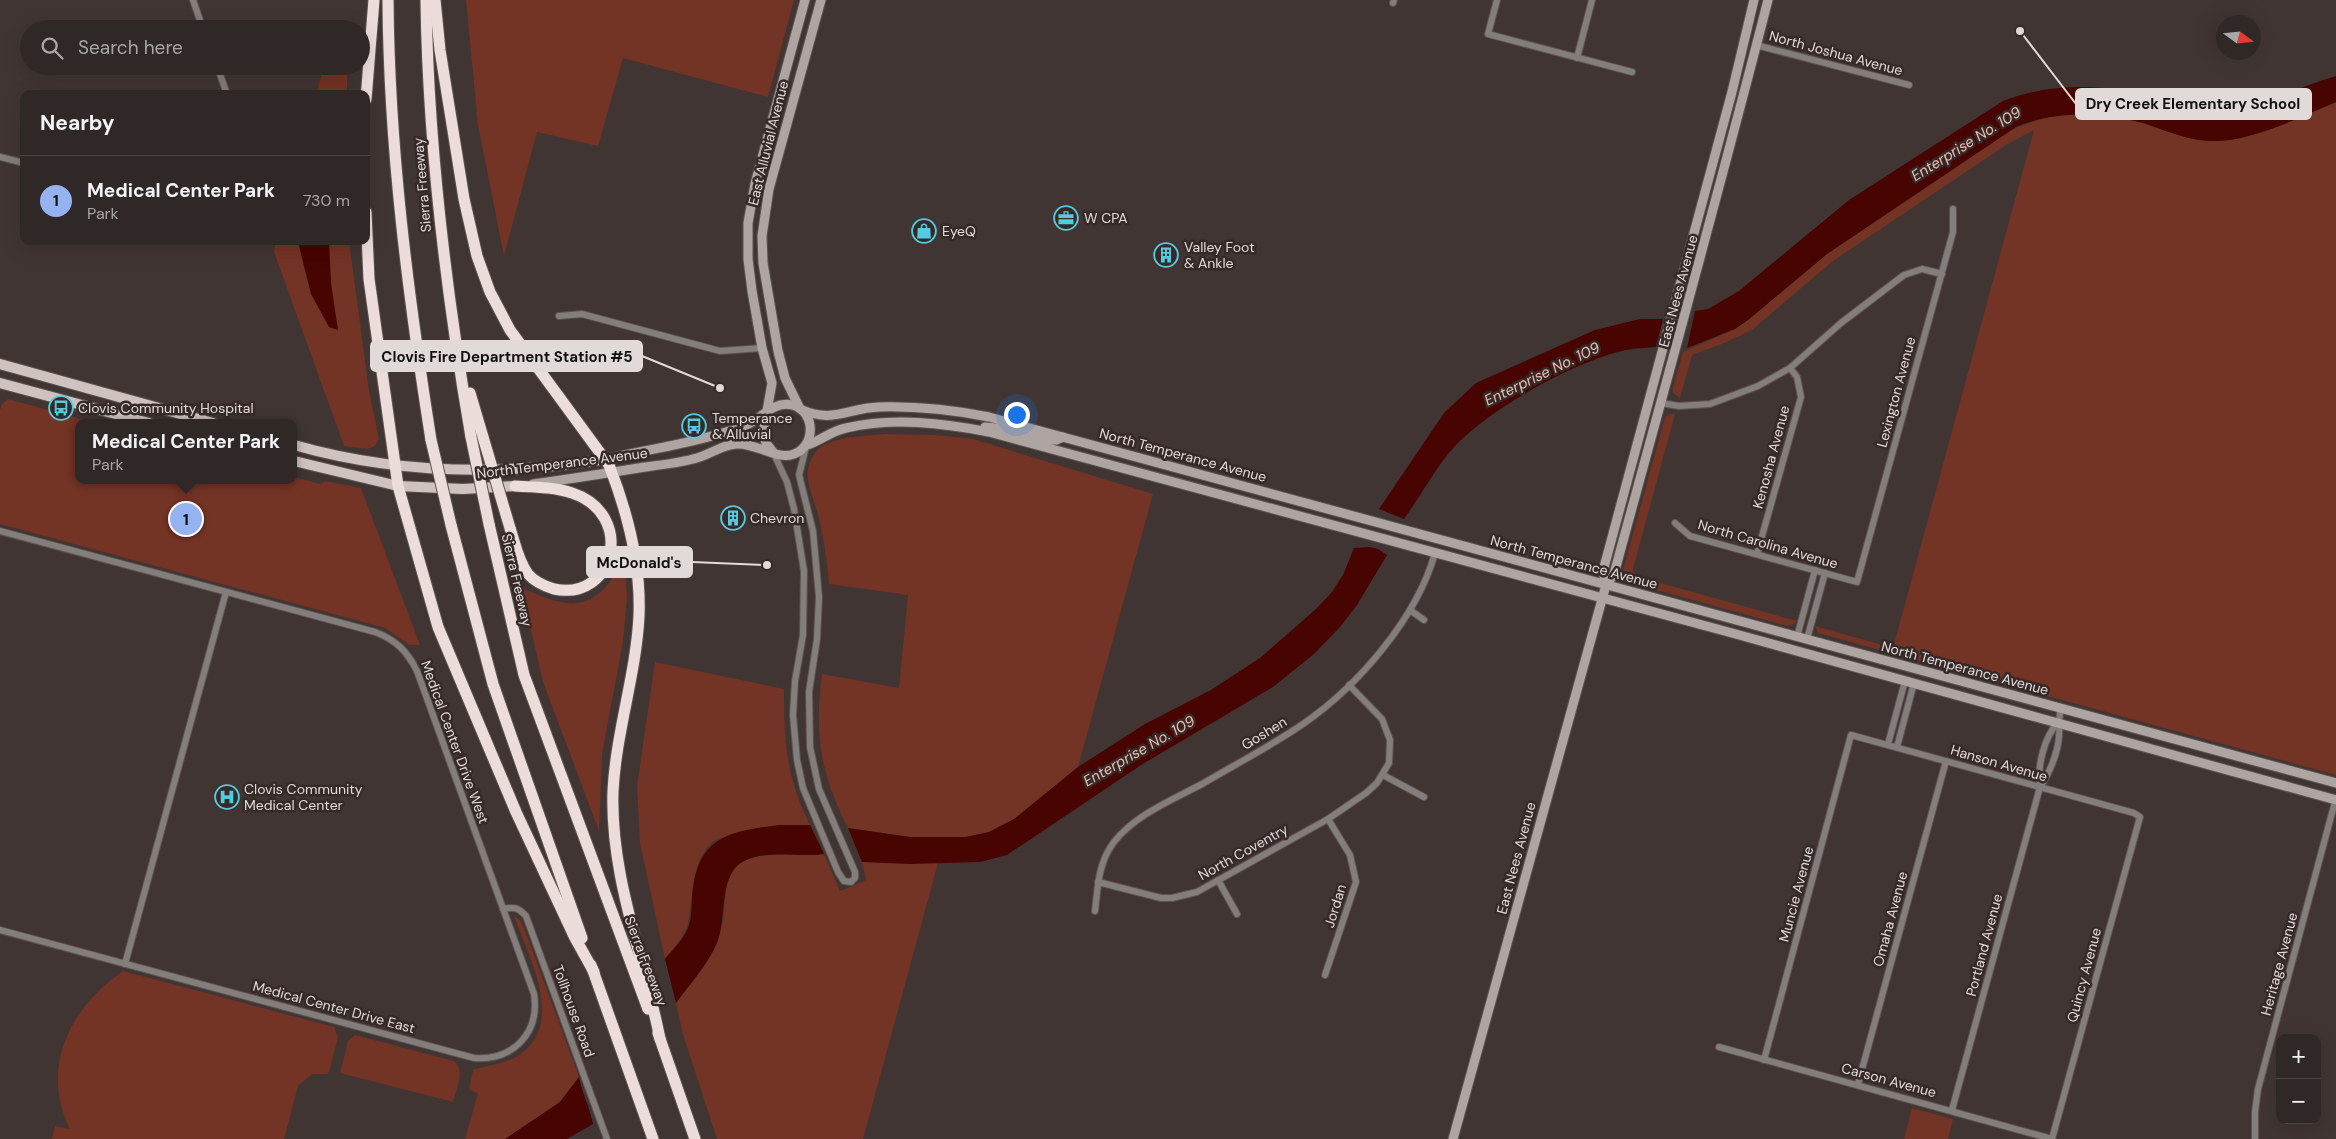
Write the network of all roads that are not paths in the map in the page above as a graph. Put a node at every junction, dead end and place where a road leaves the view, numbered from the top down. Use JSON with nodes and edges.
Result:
{"nodes":[{"id":1,"x":193,"y":0,"type":"edge"},
{"id":2,"x":374,"y":0,"type":"edge"},
{"id":3,"x":388,"y":0,"type":"edge"},
{"id":4,"x":426,"y":0,"type":"edge"},
{"id":5,"x":435,"y":0,"type":"edge"},
{"id":6,"x":805,"y":0,"type":"edge"},
{"id":7,"x":821,"y":0,"type":"edge"},
{"id":8,"x":1497,"y":0,"type":"edge"},
{"id":9,"x":1592,"y":0,"type":"edge"},
{"id":10,"x":1754,"y":0,"type":"edge"},
{"id":11,"x":1760,"y":0,"type":"edge"},
{"id":12,"x":1768,"y":0,"type":"edge"},
{"id":13,"x":200,"y":20,"type":"edge"},
{"id":14,"x":1756,"y":45,"type":"junction"},
{"id":15,"x":370,"y":50,"type":"edge"},
{"id":16,"x":1577,"y":58,"type":"junction"},
{"id":17,"x":1632,"y":72,"type":"dead end"},
{"id":18,"x":220,"y":75,"type":"edge"},
{"id":19,"x":368,"y":75,"type":"edge"},
{"id":20,"x":1909,"y":85,"type":"dead end"},
{"id":21,"x":225,"y":90,"type":"edge"},
{"id":22,"x":367,"y":90,"type":"edge"},
{"id":23,"x":0,"y":156,"type":"edge"},
{"id":24,"x":20,"y":162,"type":"edge"},
{"id":25,"x":1953,"y":209,"type":"dead end"},
{"id":26,"x":367,"y":245,"type":"edge"},
{"id":27,"x":1942,"y":274,"type":"junction"},
{"id":28,"x":559,"y":316,"type":"dead end"},
{"id":29,"x":455,"y":344,"type":"junction"},
{"id":30,"x":762,"y":348,"type":"junction"},
{"id":31,"x":0,"y":366,"type":"edge"},
{"id":32,"x":1790,"y":368,"type":"junction"},
{"id":33,"x":0,"y":383,"type":"edge"},
{"id":34,"x":1661,"y":403,"type":"junction"},
{"id":35,"x":800,"y":409,"type":"junction"},
{"id":36,"x":767,"y":411,"type":"junction"},
{"id":37,"x":134,"y":419,"type":"edge"},
{"id":38,"x":199,"y":419,"type":"edge"},
{"id":39,"x":968,"y":428,"type":"junction"},
{"id":40,"x":1063,"y":436,"type":"junction"},
{"id":41,"x":806,"y":444,"type":"junction"},
{"id":42,"x":297,"y":446,"type":"edge"},
{"id":43,"x":773,"y":452,"type":"junction"},
{"id":44,"x":606,"y":459,"type":"junction"},
{"id":45,"x":297,"y":463,"type":"edge"},
{"id":46,"x":395,"y":466,"type":"junction"},
{"id":47,"x":612,"y":472,"type":"junction"},
{"id":48,"x":398,"y":486,"type":"junction"},
{"id":49,"x":515,"y":486,"type":"junction"},
{"id":50,"x":1675,"y":523,"type":"dead end"},
{"id":51,"x":0,"y":531,"type":"edge"},
{"id":52,"x":1436,"y":553,"type":"junction"},
{"id":53,"x":1757,"y":554,"type":"junction"},
{"id":54,"x":1815,"y":570,"type":"junction"},
{"id":55,"x":1825,"y":573,"type":"junction"},
{"id":56,"x":1857,"y":582,"type":"joint"},
{"id":57,"x":1606,"y":585,"type":"junction"},
{"id":58,"x":226,"y":592,"type":"junction"},
{"id":59,"x":1602,"y":598,"type":"junction"},
{"id":60,"x":1410,"y":610,"type":"junction"},
{"id":61,"x":1424,"y":620,"type":"dead end"},
{"id":62,"x":1797,"y":637,"type":"junction"},
{"id":63,"x":1807,"y":639,"type":"junction"},
{"id":64,"x":1910,"y":682,"type":"junction"},
{"id":65,"x":1349,"y":685,"type":"junction"},
{"id":66,"x":2061,"y":709,"type":"junction"},
{"id":67,"x":2058,"y":722,"type":"junction"},
{"id":68,"x":1851,"y":735,"type":"joint"},
{"id":69,"x":1888,"y":744,"type":"junction"},
{"id":70,"x":1897,"y":747,"type":"junction"},
{"id":71,"x":1946,"y":761,"type":"junction"},
{"id":72,"x":1383,"y":775,"type":"junction"},
{"id":73,"x":2336,"y":783,"type":"edge"},
{"id":74,"x":2040,"y":787,"type":"junction"},
{"id":75,"x":1424,"y":797,"type":"dead end"},
{"id":76,"x":2336,"y":799,"type":"edge"},
{"id":77,"x":2140,"y":817,"type":"joint"},
{"id":78,"x":1328,"y":819,"type":"junction"},
{"id":79,"x":1218,"y":880,"type":"junction"},
{"id":80,"x":1098,"y":882,"type":"junction"},
{"id":81,"x":503,"y":910,"type":"junction"},
{"id":82,"x":1095,"y":911,"type":"dead end"},
{"id":83,"x":1237,"y":914,"type":"dead end"},
{"id":84,"x":0,"y":930,"type":"edge"},
{"id":85,"x":125,"y":964,"type":"junction"},
{"id":86,"x":594,"y":972,"type":"junction"},
{"id":87,"x":1324,"y":975,"type":"dead end"},
{"id":88,"x":660,"y":1039,"type":"junction"},
{"id":89,"x":1719,"y":1047,"type":"dead end"},
{"id":90,"x":1764,"y":1060,"type":"junction"},
{"id":91,"x":1858,"y":1084,"type":"junction"},
{"id":92,"x":1952,"y":1110,"type":"junction"},
{"id":93,"x":607,"y":1139,"type":"edge"},
{"id":94,"x":654,"y":1139,"type":"edge"},
{"id":95,"x":695,"y":1139,"type":"edge"},
{"id":96,"x":1453,"y":1139,"type":"edge"},
{"id":97,"x":2052,"y":1139,"type":"edge"},
{"id":98,"x":2255,"y":1139,"type":"edge"}],
"edges":[{"from":1,"to":13,"type":"street"},
{"from":2,"to":15,"type":"highway"},
{"from":3,"to":86,"type":"highway","name":"Sierra Freeway","bridge":true},
{"from":4,"to":29,"type":"highway","name":"Sierra Freeway"},
{"from":5,"to":44,"type":"highway"},
{"from":6,"to":30,"type":"main road","name":"East Alluvial Avenue"},
{"from":7,"to":35,"type":"main road","name":"East Alluvial Avenue"},
{"from":8,"to":16,"type":"street"},
{"from":9,"to":16,"type":"street"},
{"from":10,"to":57,"type":"main road","name":"East Nees Avenue"},
{"from":11,"to":14,"type":"main road"},
{"from":12,"to":14,"type":"main road","name":"East Nees Avenue"},
{"from":14,"to":20,"type":"street","name":"North Joshua Avenue"},
{"from":14,"to":34,"type":"main road","name":"East Nees Avenue"},
{"from":16,"to":17,"type":"street"},
{"from":18,"to":21,"type":"street"},
{"from":19,"to":22,"type":"highway"},
{"from":23,"to":24,"type":"street"},
{"from":25,"to":27,"type":"street","name":"Lexington Avenue"},
{"from":26,"to":46,"type":"highway"},
{"from":27,"to":32,"type":"street"},
{"from":27,"to":56,"type":"street","name":"Lexington Avenue"},
{"from":28,"to":30,"type":"street"},
{"from":29,"to":49,"type":"highway","bridge":true},
{"from":29,"to":88,"type":"highway","name":"Sierra Freeway","bridge":true},
{"from":30,"to":36,"type":"main road","name":"East Alluvial Avenue"},
{"from":31,"to":38,"type":"main road"},
{"from":32,"to":34,"type":"street"},
{"from":32,"to":53,"type":"street","name":"Kenosha Avenue"},
{"from":33,"to":37,"type":"main road"},
{"from":34,"to":57,"type":"main road","name":"East Nees Avenue"},
{"from":35,"to":36,"type":"main road"},
{"from":35,"to":40,"type":"main road","name":"North Temperance Avenue"},
{"from":35,"to":41,"type":"main road"},
{"from":36,"to":43,"type":"main road"},
{"from":36,"to":44,"type":"main road","name":"North Temperance Avenue"},
{"from":39,"to":40,"type":"main road"},
{"from":39,"to":41,"type":"main road","name":"North Temperance Avenue"},
{"from":39,"to":52,"type":"main road","name":"North Temperance Avenue"},
{"from":40,"to":57,"type":"main road","name":"North Temperance Avenue"},
{"from":41,"to":43,"type":"main road"},
{"from":41,"to":43,"type":"street"},
{"from":42,"to":46,"type":"main road","name":"North Temperance Avenue"},
{"from":43,"to":47,"type":"main road","name":"North Temperance Avenue"},
{"from":44,"to":46,"type":"main road","name":"North Temperance Avenue"},
{"from":44,"to":47,"type":"highway"},
{"from":45,"to":48,"type":"main road","name":"North Temperance Avenue"},
{"from":46,"to":48,"type":"highway"},
{"from":47,"to":49,"type":"main road","name":"North Temperance Avenue"},
{"from":47,"to":88,"type":"highway"},
{"from":48,"to":49,"type":"main road","name":"North Temperance Avenue"},
{"from":48,"to":86,"type":"highway"},
{"from":50,"to":53,"type":"street","name":"North Carolina Avenue"},
{"from":51,"to":58,"type":"street","name":"Medical Center Drive West"},
{"from":52,"to":59,"type":"main road","name":"North Temperance Avenue"},
{"from":52,"to":60,"type":"street","name":"Goshen"},
{"from":53,"to":54,"type":"street","name":"North Carolina Avenue"},
{"from":54,"to":55,"type":"street","name":"North Carolina Avenue"},
{"from":54,"to":62,"type":"street"},
{"from":55,"to":56,"type":"street","name":"North Carolina Avenue"},
{"from":55,"to":63,"type":"street"},
{"from":57,"to":59,"type":"main road","name":"East Nees Avenue"},
{"from":57,"to":62,"type":"main road","name":"North Temperance Avenue"},
{"from":58,"to":81,"type":"street","name":"Medical Center Drive West"},
{"from":58,"to":85,"type":"street"},
{"from":59,"to":64,"type":"main road","name":"North Temperance Avenue"},
{"from":59,"to":96,"type":"main road","name":"East Nees Avenue"},
{"from":60,"to":61,"type":"street"},
{"from":60,"to":65,"type":"street","name":"Goshen"},
{"from":62,"to":63,"type":"main road","name":"North Temperance Avenue"},
{"from":63,"to":66,"type":"main road","name":"North Temperance Avenue"},
{"from":64,"to":67,"type":"main road","name":"North Temperance Avenue"},
{"from":64,"to":69,"type":"street"},
{"from":64,"to":70,"type":"street"},
{"from":65,"to":72,"type":"street"},
{"from":65,"to":80,"type":"street","name":"Goshen"},
{"from":66,"to":67,"type":"street","name":"Portland Avenue"},
{"from":66,"to":73,"type":"main road","name":"North Temperance Avenue"},
{"from":67,"to":74,"type":"street","name":"Portland Avenue"},
{"from":67,"to":74,"type":"street","name":"Portland Avenue"},
{"from":67,"to":76,"type":"main road","name":"North Temperance Avenue"},
{"from":68,"to":69,"type":"street","name":"Hanson Avenue"},
{"from":68,"to":90,"type":"street","name":"Muncie Avenue"},
{"from":69,"to":70,"type":"street","name":"Hanson Avenue"},
{"from":70,"to":71,"type":"street","name":"Hanson Avenue"},
{"from":71,"to":74,"type":"street","name":"Hanson Avenue"},
{"from":71,"to":91,"type":"street","name":"Omaha Avenue"},
{"from":72,"to":75,"type":"street"},
{"from":72,"to":78,"type":"street","name":"North Coventry"},
{"from":74,"to":77,"type":"street","name":"Hanson Avenue"},
{"from":74,"to":92,"type":"street","name":"Portland Avenue"},
{"from":76,"to":98,"type":"street","name":"Heritage Avenue"},
{"from":77,"to":97,"type":"street","name":"Quincy Avenue"},
{"from":78,"to":79,"type":"street","name":"North Coventry"},
{"from":78,"to":87,"type":"street","name":"Jordan"},
{"from":79,"to":80,"type":"street","name":"North Coventry"},
{"from":79,"to":83,"type":"street"},
{"from":80,"to":82,"type":"street","name":"Goshen"},
{"from":81,"to":85,"type":"street","name":"Medical Center Drive East"},
{"from":81,"to":93,"type":"street","name":"Tollhouse Road"},
{"from":84,"to":85,"type":"street","name":"Medical Center Drive East"},
{"from":86,"to":94,"type":"highway","name":"Sierra Freeway"},
{"from":88,"to":95,"type":"highway","name":"Sierra Freeway"},
{"from":89,"to":90,"type":"street","name":"Carson Avenue"},
{"from":90,"to":91,"type":"street","name":"Carson Avenue"},
{"from":91,"to":92,"type":"street","name":"Carson Avenue"},
{"from":92,"to":97,"type":"street","name":"Carson Avenue"}]}
